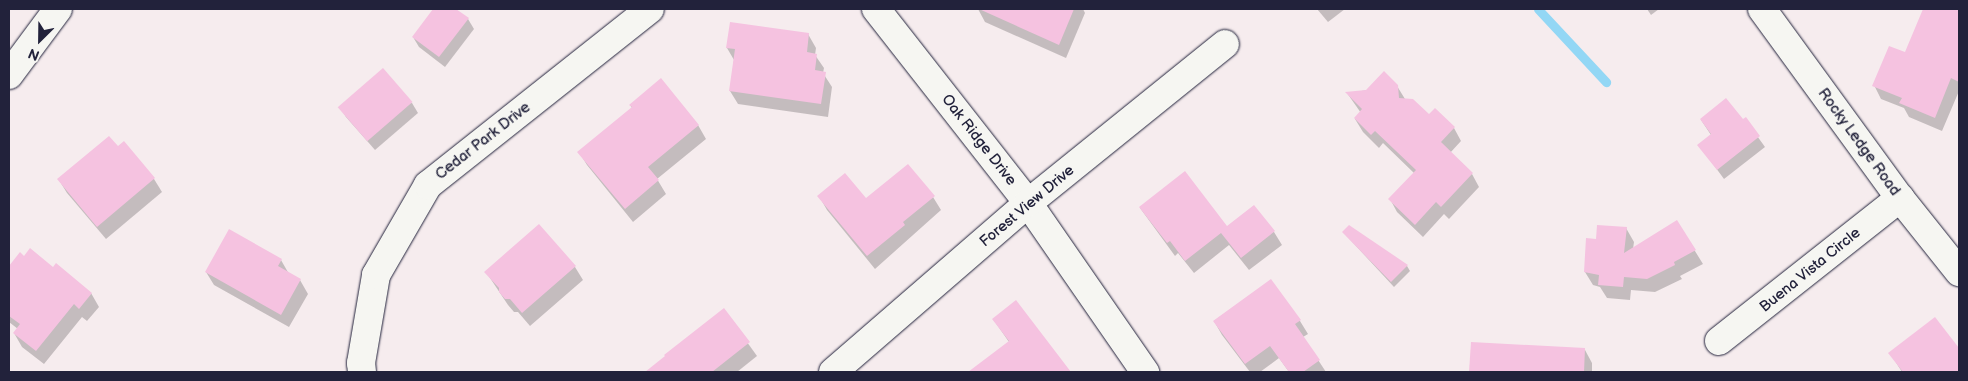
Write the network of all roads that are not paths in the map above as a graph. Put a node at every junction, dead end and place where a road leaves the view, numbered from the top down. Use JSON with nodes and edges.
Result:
{"nodes":[{"id":1,"x":58,"y":9,"type":"edge"},
{"id":2,"x":650,"y":9,"type":"edge"},
{"id":3,"x":876,"y":9,"type":"edge"},
{"id":4,"x":1762,"y":9,"type":"edge"},
{"id":5,"x":1225,"y":44,"type":"dead end"},
{"id":6,"x":9,"y":75,"type":"edge"},
{"id":7,"x":1900,"y":198,"type":"junction"},
{"id":8,"x":1028,"y":203,"type":"junction"},
{"id":9,"x":1959,"y":272,"type":"edge"},
{"id":10,"x":1719,"y":341,"type":"dead end"},
{"id":11,"x":362,"y":372,"type":"edge"},
{"id":12,"x":833,"y":372,"type":"edge"},
{"id":13,"x":1145,"y":372,"type":"edge"}],
"edges":[{"from":1,"to":6,"type":"street"},
{"from":2,"to":11,"type":"street","name":"Cedar Park Drive"},
{"from":3,"to":8,"type":"street","name":"Oak Ridge Drive"},
{"from":4,"to":7,"type":"street","name":"Rocky Ledge Road"},
{"from":5,"to":8,"type":"street","name":"Forest View Drive"},
{"from":7,"to":9,"type":"street","name":"Rocky Ledge Road"},
{"from":7,"to":10,"type":"street","name":"Buena Vista Circle"},
{"from":8,"to":12,"type":"street","name":"Forest View Drive"},
{"from":8,"to":13,"type":"street","name":"Oak Ridge Drive"}]}
